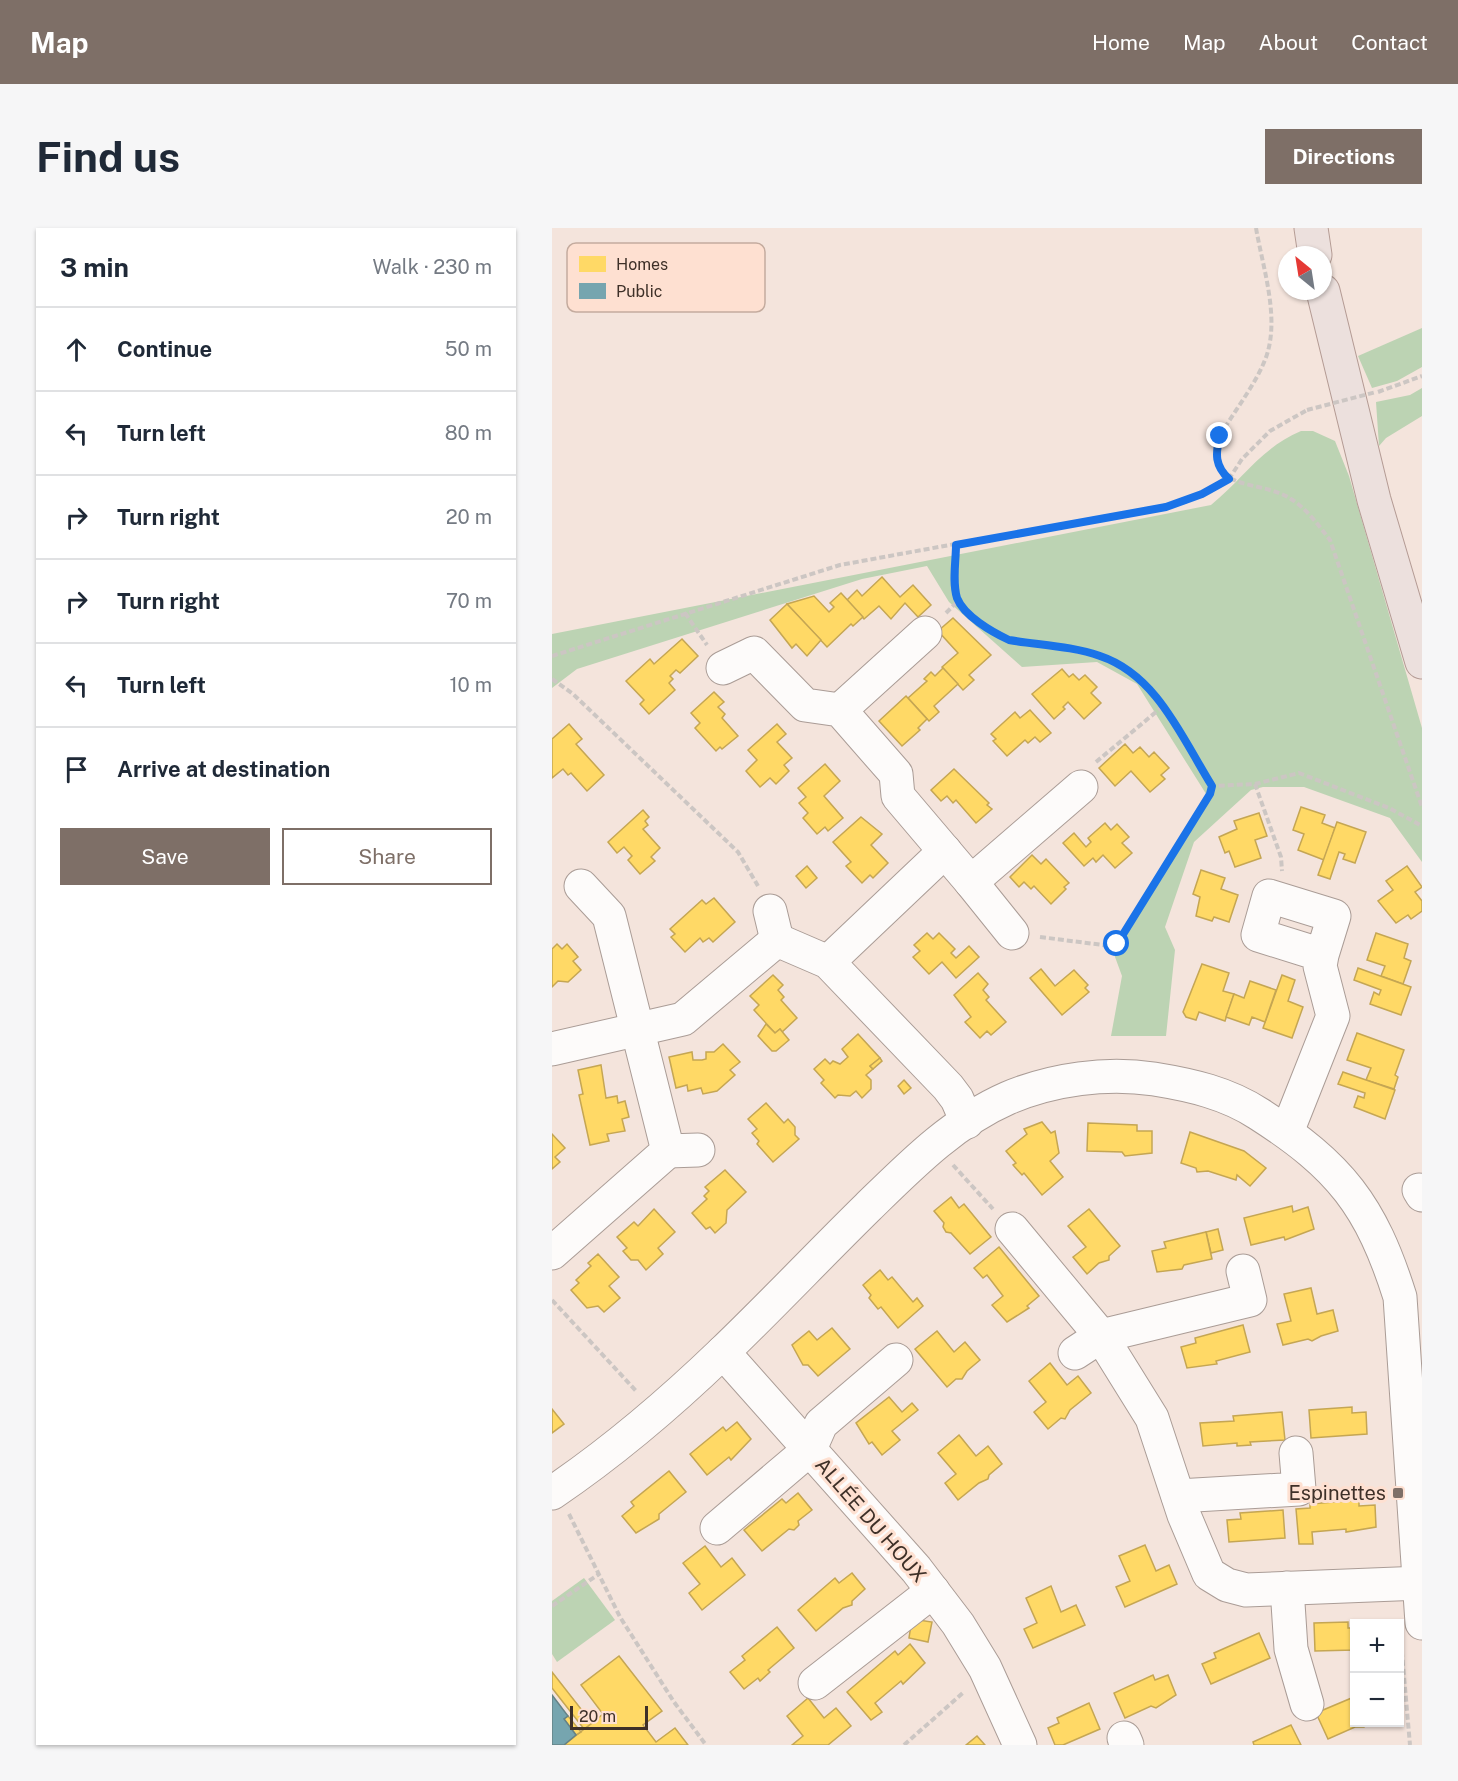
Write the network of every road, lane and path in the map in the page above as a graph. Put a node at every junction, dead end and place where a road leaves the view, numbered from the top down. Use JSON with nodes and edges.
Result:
{"nodes":[{"id":1,"x":1256,"y":228,"type":"edge"},
{"id":2,"x":1311,"y":228,"type":"edge"},
{"id":3,"x":1314,"y":246,"type":"edge"},
{"id":4,"x":1325,"y":300,"type":"edge"},
{"id":5,"x":1422,"y":376,"type":"edge"},
{"id":6,"x":1229,"y":479,"type":"junction"},
{"id":7,"x":956,"y":545,"type":"junction"},
{"id":8,"x":685,"y":613,"type":"junction"},
{"id":9,"x":698,"y":632,"type":"dead end"},
{"id":10,"x":925,"y":633,"type":"dead end"},
{"id":11,"x":552,"y":656,"type":"edge"},
{"id":12,"x":1422,"y":662,"type":"edge"},
{"id":13,"x":723,"y":668,"type":"dead end"},
{"id":14,"x":552,"y":679,"type":"edge"},
{"id":15,"x":1162,"y":707,"type":"junction"},
{"id":16,"x":840,"y":710,"type":"junction"},
{"id":17,"x":1088,"y":774,"type":"joint"},
{"id":18,"x":1255,"y":784,"type":"junction"},
{"id":19,"x":1212,"y":786,"type":"junction"},
{"id":20,"x":1422,"y":807,"type":"edge"},
{"id":21,"x":1422,"y":826,"type":"edge"},
{"id":22,"x":945,"y":851,"type":"junction"},
{"id":23,"x":1281,"y":857,"type":"dead end"},
{"id":24,"x":971,"y":882,"type":"junction"},
{"id":25,"x":581,"y":886,"type":"dead end"},
{"id":26,"x":773,"y":925,"type":"junction"},
{"id":27,"x":1021,"y":934,"type":"joint"},
{"id":28,"x":1322,"y":955,"type":"dead end"},
{"id":29,"x":828,"y":962,"type":"junction"},
{"id":30,"x":636,"y":1029,"type":"junction"},
{"id":31,"x":552,"y":1049,"type":"edge"},
{"id":32,"x":967,"y":1122,"type":"junction"},
{"id":33,"x":1287,"y":1132,"type":"junction"},
{"id":34,"x":955,"y":1156,"type":"dead end"},
{"id":35,"x":1012,"y":1229,"type":"joint"},
{"id":36,"x":552,"y":1253,"type":"edge"},
{"id":37,"x":1243,"y":1271,"type":"dead end"},
{"id":38,"x":552,"y":1300,"type":"edge"},
{"id":39,"x":1088,"y":1345,"type":"junction"},
{"id":40,"x":1414,"y":1349,"type":"edge"},
{"id":41,"x":723,"y":1352,"type":"junction"},
{"id":42,"x":896,"y":1360,"type":"dead end"},
{"id":43,"x":640,"y":1396,"type":"dead end"},
{"id":44,"x":810,"y":1449,"type":"junction"},
{"id":45,"x":1296,"y":1453,"type":"dead end"},
{"id":46,"x":552,"y":1493,"type":"edge"},
{"id":47,"x":1178,"y":1496,"type":"junction"},
{"id":48,"x":572,"y":1521,"type":"dead end"},
{"id":49,"x":717,"y":1528,"type":"dead end"},
{"id":50,"x":598,"y":1574,"type":"junction"},
{"id":51,"x":1420,"y":1583,"type":"edge"},
{"id":52,"x":1287,"y":1588,"type":"junction"},
{"id":53,"x":933,"y":1591,"type":"junction"},
{"id":54,"x":552,"y":1606,"type":"edge"},
{"id":55,"x":1422,"y":1623,"type":"edge"},
{"id":56,"x":1404,"y":1673,"type":"edge"},
{"id":57,"x":989,"y":1676,"type":"junction"},
{"id":58,"x":815,"y":1683,"type":"dead end"},
{"id":59,"x":1307,"y":1704,"type":"dead end"},
{"id":60,"x":706,"y":1745,"type":"edge"},
{"id":61,"x":904,"y":1745,"type":"edge"},
{"id":62,"x":1020,"y":1745,"type":"edge"},
{"id":63,"x":1410,"y":1745,"type":"edge"}],
"edges":[{"from":1,"to":6,"type":"path"},
{"from":2,"to":3,"type":"main road"},
{"from":4,"to":12,"type":"main road"},
{"from":5,"to":6,"type":"path","bridge":true},
{"from":6,"to":7,"type":"path"},
{"from":6,"to":20,"type":"path"},
{"from":7,"to":8,"type":"path"},
{"from":7,"to":15,"type":"path"},
{"from":8,"to":9,"type":"path"},
{"from":8,"to":11,"type":"path"},
{"from":10,"to":16,"type":"street"},
{"from":13,"to":16,"type":"street"},
{"from":14,"to":26,"type":"path"},
{"from":15,"to":17,"type":"path"},
{"from":15,"to":19,"type":"path"},
{"from":16,"to":22,"type":"street"},
{"from":17,"to":24,"type":"street"},
{"from":18,"to":19,"type":"path"},
{"from":18,"to":21,"type":"path"},
{"from":18,"to":23,"type":"path"},
{"from":19,"to":27,"type":"path"},
{"from":22,"to":24,"type":"street"},
{"from":22,"to":29,"type":"street"},
{"from":24,"to":27,"type":"street"},
{"from":25,"to":30,"type":"street"},
{"from":26,"to":29,"type":"street"},
{"from":26,"to":30,"type":"street"},
{"from":28,"to":33,"type":"street"},
{"from":29,"to":32,"type":"street"},
{"from":30,"to":31,"type":"street"},
{"from":30,"to":36,"type":"street"},
{"from":32,"to":33,"type":"street"},
{"from":32,"to":41,"type":"street"},
{"from":33,"to":40,"type":"street"},
{"from":34,"to":35,"type":"path"},
{"from":35,"to":39,"type":"street"},
{"from":37,"to":39,"type":"street"},
{"from":38,"to":43,"type":"path"},
{"from":39,"to":47,"type":"street"},
{"from":40,"to":51,"type":"street"},
{"from":41,"to":44,"type":"street","name":"ALLÉE DU HOUX"},
{"from":41,"to":46,"type":"street"},
{"from":42,"to":44,"type":"street","name":"ALLÉE DU HOUX"},
{"from":44,"to":49,"type":"street","name":"ALLÉE DU HOUX"},
{"from":44,"to":53,"type":"street","name":"ALLÉE DU HOUX"},
{"from":45,"to":47,"type":"street"},
{"from":47,"to":52,"type":"street"},
{"from":48,"to":50,"type":"path"},
{"from":50,"to":54,"type":"path"},
{"from":50,"to":60,"type":"path"},
{"from":51,"to":52,"type":"street"},
{"from":51,"to":55,"type":"street"},
{"from":52,"to":59,"type":"street"},
{"from":53,"to":57,"type":"street","name":"ALLÉE DU HOUX"},
{"from":53,"to":58,"type":"street","name":"ALLÉE DU HOUX"},
{"from":56,"to":63,"type":"path"},
{"from":57,"to":61,"type":"path"},
{"from":57,"to":62,"type":"street","name":"ALLÉE DU HOUX"}]}
